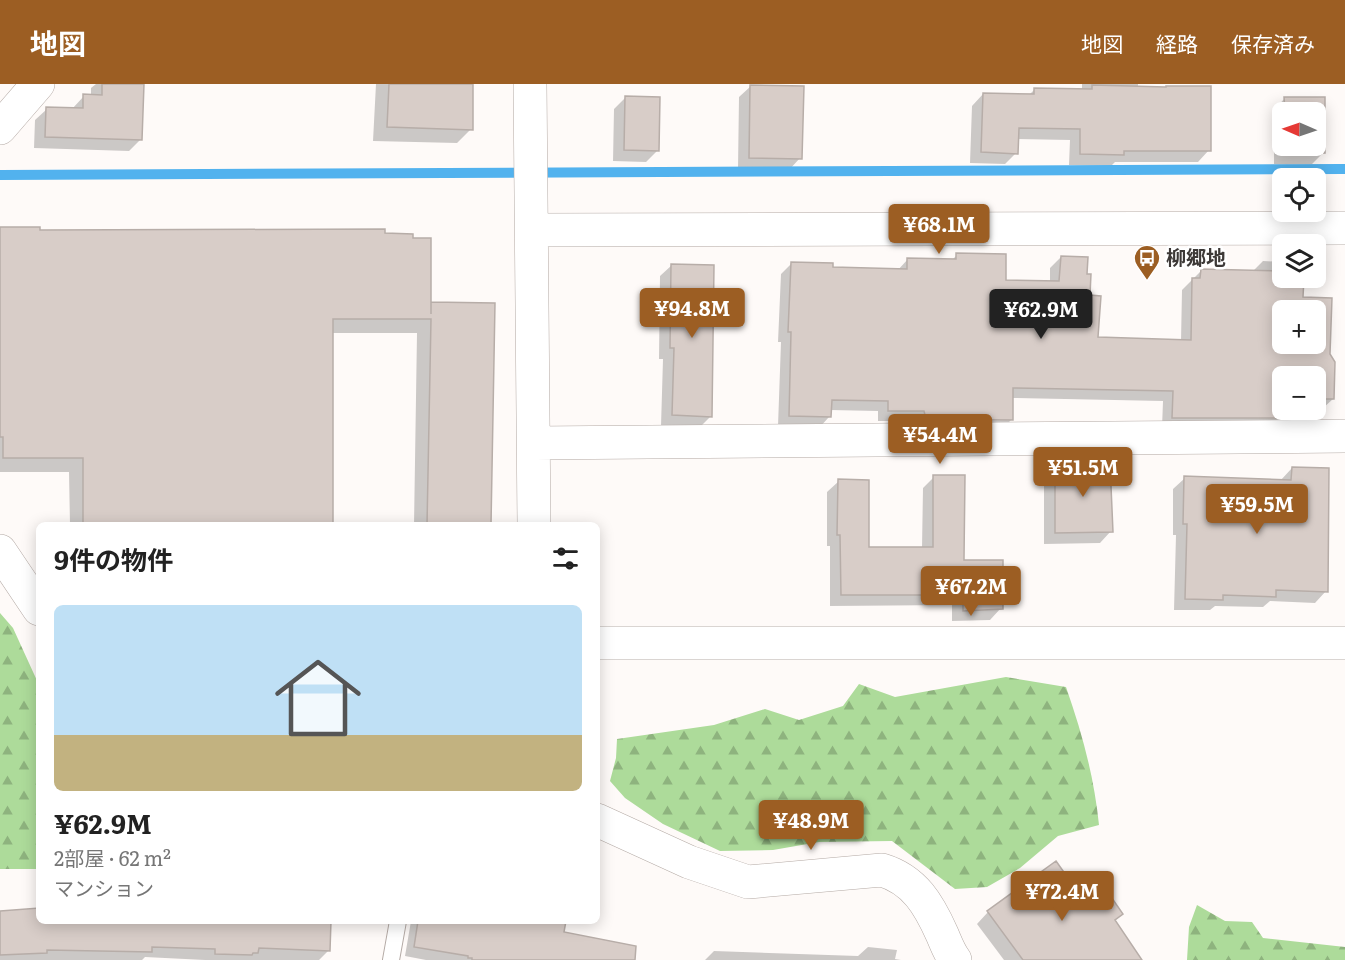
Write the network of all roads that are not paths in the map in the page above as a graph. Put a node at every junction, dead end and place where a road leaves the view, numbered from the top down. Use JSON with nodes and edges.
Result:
{"nodes":[{"id":1,"x":38,"y":84,"type":"edge"},
{"id":2,"x":530,"y":84,"type":"edge"},
{"id":3,"x":0,"y":128,"type":"edge"},
{"id":4,"x":1345,"y":228,"type":"edge"},
{"id":5,"x":532,"y":230,"type":"junction"},
{"id":6,"x":1345,"y":436,"type":"edge"},
{"id":7,"x":535,"y":443,"type":"junction"},
{"id":8,"x":534,"y":522,"type":"edge"},
{"id":9,"x":0,"y":551,"type":"edge"},
{"id":10,"x":36,"y":605,"type":"edge"},
{"id":11,"x":600,"y":643,"type":"edge"},
{"id":12,"x":1345,"y":643,"type":"edge"},
{"id":13,"x":600,"y":821,"type":"edge"},
{"id":14,"x":397,"y":924,"type":"edge"},
{"id":15,"x":391,"y":960,"type":"edge"},
{"id":16,"x":955,"y":960,"type":"edge"}],
"edges":[{"from":1,"to":3,"type":"street"},
{"from":2,"to":5,"type":"street"},
{"from":4,"to":5,"type":"street"},
{"from":5,"to":7,"type":"street"},
{"from":6,"to":7,"type":"street"},
{"from":7,"to":8,"type":"street"},
{"from":9,"to":10,"type":"street"},
{"from":11,"to":12,"type":"street"},
{"from":13,"to":16,"type":"street"},
{"from":14,"to":15,"type":"lane"}]}
